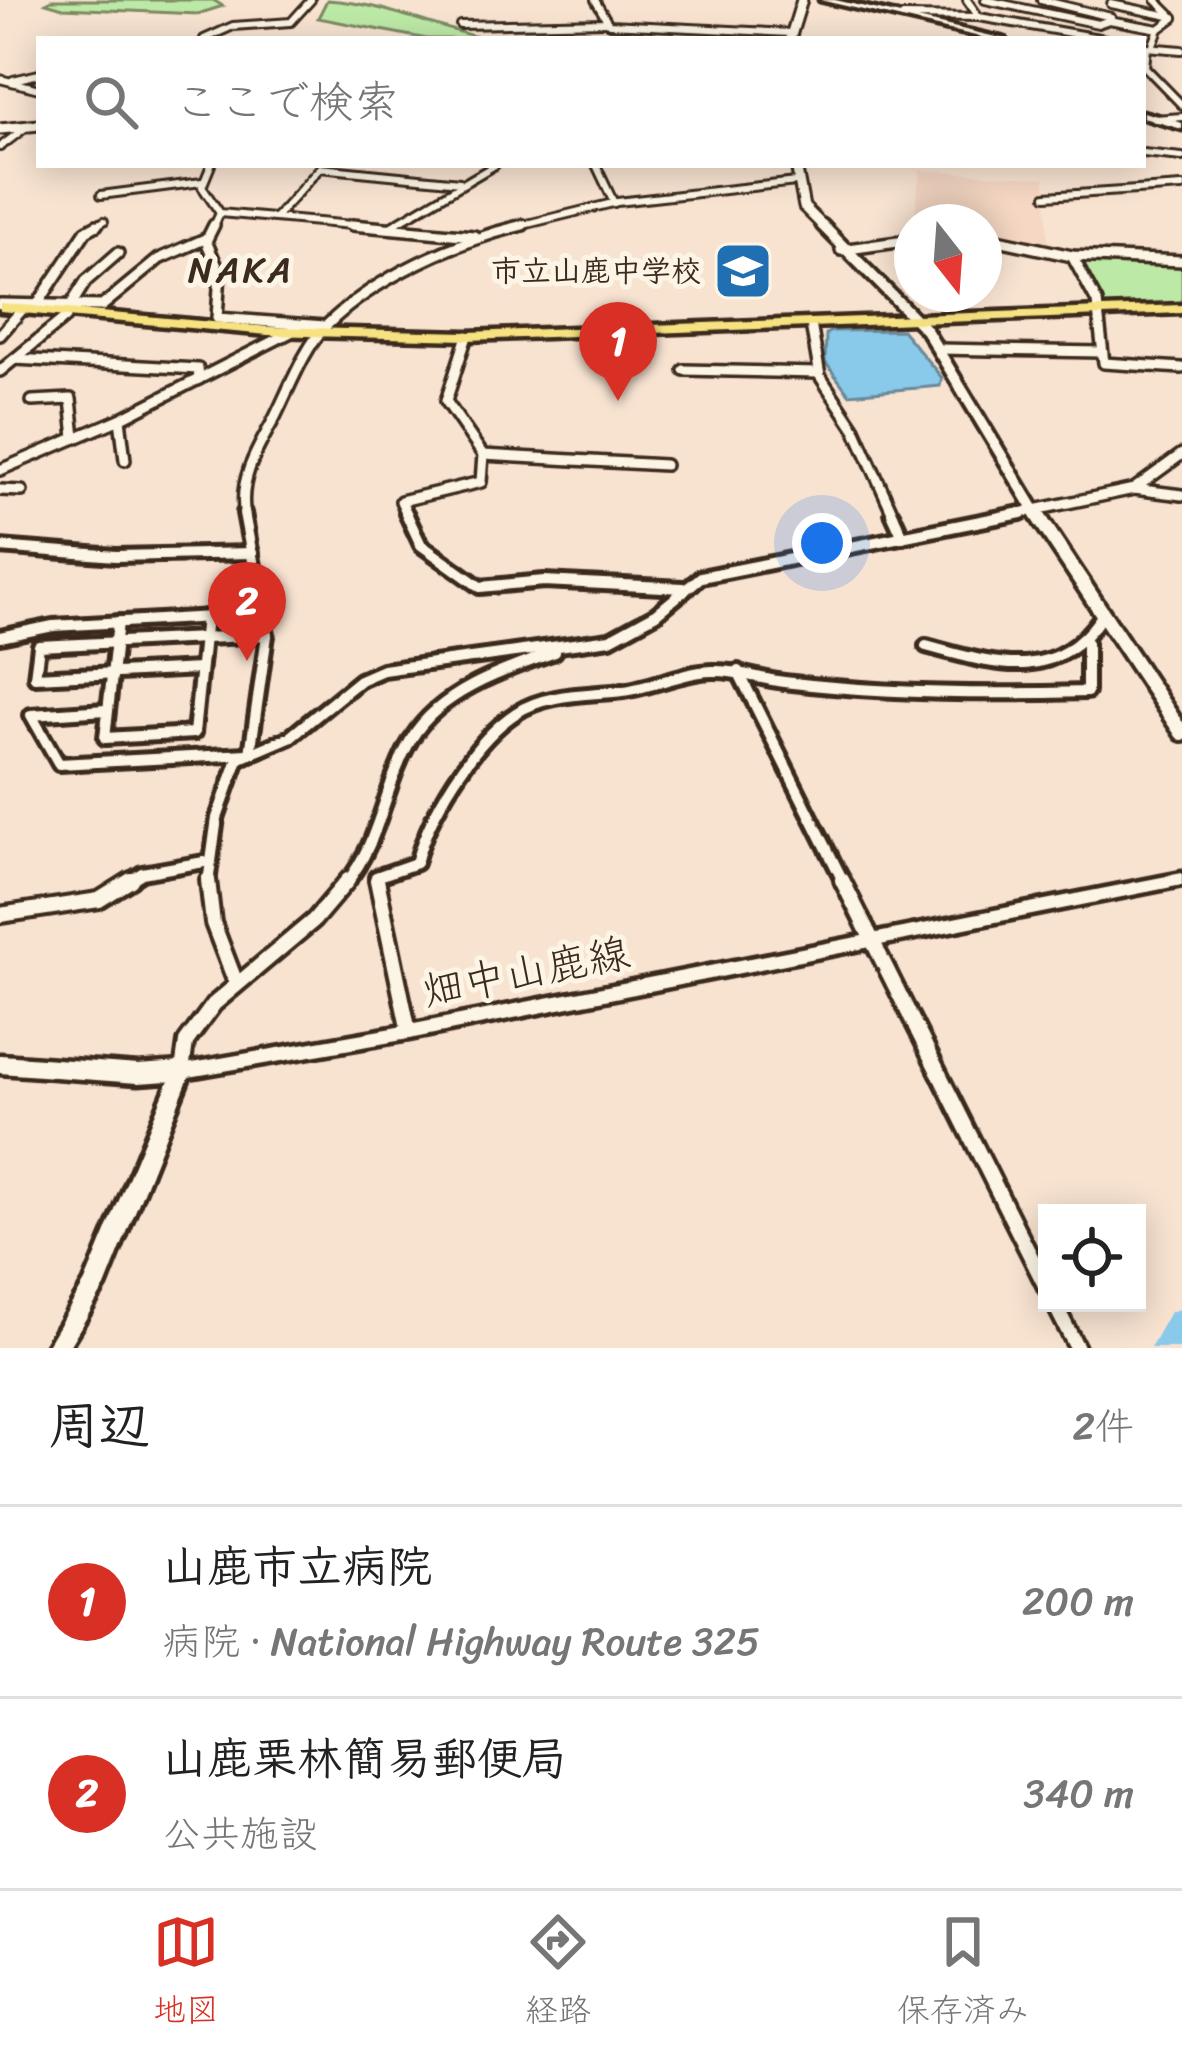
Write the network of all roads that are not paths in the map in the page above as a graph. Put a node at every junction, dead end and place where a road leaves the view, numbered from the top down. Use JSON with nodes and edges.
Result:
{"nodes":[{"id":1,"x":310,"y":0,"type":"edge"},
{"id":2,"x":595,"y":0,"type":"edge"},
{"id":3,"x":802,"y":0,"type":"edge"},
{"id":4,"x":824,"y":0,"type":"edge"},
{"id":5,"x":967,"y":0,"type":"edge"},
{"id":6,"x":985,"y":0,"type":"edge"},
{"id":7,"x":1041,"y":0,"type":"edge"},
{"id":8,"x":1156,"y":0,"type":"edge"},
{"id":9,"x":1111,"y":4,"type":"dead end"},
{"id":10,"x":902,"y":16,"type":"junction"},
{"id":11,"x":1057,"y":16,"type":"junction"},
{"id":12,"x":979,"y":17,"type":"junction"},
{"id":13,"x":1177,"y":18,"type":"edge"},
{"id":14,"x":1109,"y":20,"type":"junction"},
{"id":15,"x":291,"y":22,"type":"junction"},
{"id":16,"x":607,"y":22,"type":"junction"},
{"id":17,"x":460,"y":25,"type":"dead end"},
{"id":18,"x":643,"y":27,"type":"junction"},
{"id":19,"x":1045,"y":28,"type":"junction"},
{"id":20,"x":1159,"y":29,"type":"junction"},
{"id":21,"x":983,"y":34,"type":"junction"},
{"id":22,"x":210,"y":36,"type":"edge"},
{"id":23,"x":289,"y":36,"type":"edge"},
{"id":24,"x":636,"y":36,"type":"edge"},
{"id":25,"x":790,"y":36,"type":"edge"},
{"id":26,"x":979,"y":36,"type":"edge"},
{"id":27,"x":990,"y":36,"type":"edge"},
{"id":28,"x":1089,"y":36,"type":"edge"},
{"id":29,"x":1147,"y":47,"type":"edge"},
{"id":30,"x":1182,"y":54,"type":"edge"},
{"id":31,"x":1146,"y":68,"type":"edge"},
{"id":32,"x":36,"y":75,"type":"edge"},
{"id":33,"x":0,"y":79,"type":"edge"},
{"id":34,"x":11,"y":81,"type":"junction"},
{"id":35,"x":36,"y":88,"type":"edge"},
{"id":36,"x":1182,"y":105,"type":"edge"},
{"id":37,"x":1148,"y":117,"type":"edge"},
{"id":38,"x":1182,"y":117,"type":"edge"},
{"id":39,"x":34,"y":125,"type":"edge"},
{"id":40,"x":1182,"y":126,"type":"edge"},
{"id":41,"x":0,"y":129,"type":"edge"},
{"id":42,"x":0,"y":147,"type":"edge"},
{"id":43,"x":1146,"y":153,"type":"edge"},
{"id":44,"x":1182,"y":157,"type":"edge"},
{"id":45,"x":209,"y":168,"type":"edge"},
{"id":46,"x":489,"y":168,"type":"edge"},
{"id":47,"x":597,"y":168,"type":"edge"},
{"id":48,"x":796,"y":168,"type":"edge"},
{"id":49,"x":202,"y":182,"type":"junction"},
{"id":50,"x":460,"y":182,"type":"junction"},
{"id":51,"x":796,"y":182,"type":"junction"},
{"id":52,"x":1182,"y":187,"type":"edge"},
{"id":53,"x":101,"y":195,"type":"dead end"},
{"id":54,"x":1046,"y":196,"type":"dead end"},
{"id":55,"x":614,"y":203,"type":"junction"},
{"id":56,"x":220,"y":213,"type":"junction"},
{"id":57,"x":278,"y":217,"type":"junction"},
{"id":58,"x":104,"y":221,"type":"dead end"},
{"id":59,"x":387,"y":228,"type":"junction"},
{"id":60,"x":478,"y":236,"type":"junction"},
{"id":61,"x":207,"y":238,"type":"junction"},
{"id":62,"x":1002,"y":241,"type":"edge"},
{"id":63,"x":894,"y":243,"type":"edge"},
{"id":64,"x":841,"y":250,"type":"junction"},
{"id":65,"x":118,"y":253,"type":"dead end"},
{"id":66,"x":1072,"y":256,"type":"junction"},
{"id":67,"x":1182,"y":261,"type":"edge"},
{"id":68,"x":38,"y":304,"type":"junction"},
{"id":69,"x":0,"y":305,"type":"edge"},
{"id":70,"x":1182,"y":309,"type":"edge"},
{"id":71,"x":22,"y":311,"type":"junction"},
{"id":72,"x":68,"y":312,"type":"junction"},
{"id":73,"x":1096,"y":314,"type":"junction"},
{"id":74,"x":919,"y":322,"type":"junction"},
{"id":75,"x":811,"y":324,"type":"junction"},
{"id":76,"x":322,"y":330,"type":"junction"},
{"id":77,"x":291,"y":332,"type":"junction"},
{"id":78,"x":0,"y":335,"type":"edge"},
{"id":79,"x":466,"y":336,"type":"junction"},
{"id":80,"x":938,"y":349,"type":"junction"},
{"id":81,"x":1101,"y":352,"type":"junction"},
{"id":82,"x":15,"y":359,"type":"junction"},
{"id":83,"x":1182,"y":368,"type":"edge"},
{"id":84,"x":684,"y":370,"type":"dead end"},
{"id":85,"x":0,"y":371,"type":"edge"},
{"id":86,"x":819,"y":374,"type":"junction"},
{"id":87,"x":200,"y":379,"type":"junction"},
{"id":88,"x":32,"y":401,"type":"dead end"},
{"id":89,"x":120,"y":419,"type":"junction"},
{"id":90,"x":75,"y":438,"type":"junction"},
{"id":91,"x":1182,"y":454,"type":"edge"},
{"id":92,"x":484,"y":455,"type":"junction"},
{"id":93,"x":125,"y":460,"type":"dead end"},
{"id":94,"x":665,"y":465,"type":"dead end"},
{"id":95,"x":0,"y":470,"type":"edge"},
{"id":96,"x":1134,"y":489,"type":"junction"},
{"id":97,"x":0,"y":490,"type":"edge"},
{"id":98,"x":22,"y":491,"type":"dead end"},
{"id":99,"x":1182,"y":495,"type":"edge"},
{"id":100,"x":1034,"y":510,"type":"junction"},
{"id":101,"x":903,"y":537,"type":"junction"},
{"id":102,"x":0,"y":547,"type":"edge"},
{"id":103,"x":252,"y":553,"type":"junction"},
{"id":104,"x":683,"y":588,"type":"junction"},
{"id":105,"x":265,"y":614,"type":"junction"},
{"id":106,"x":1102,"y":616,"type":"junction"},
{"id":107,"x":206,"y":617,"type":"junction"},
{"id":108,"x":118,"y":622,"type":"junction"},
{"id":109,"x":267,"y":634,"type":"junction"},
{"id":110,"x":0,"y":637,"type":"edge"},
{"id":111,"x":204,"y":638,"type":"junction"},
{"id":112,"x":119,"y":642,"type":"junction"},
{"id":113,"x":1087,"y":643,"type":"junction"},
{"id":114,"x":575,"y":645,"type":"junction"},
{"id":115,"x":926,"y":646,"type":"dead end"},
{"id":116,"x":200,"y":669,"type":"junction"},
{"id":117,"x":737,"y":671,"type":"junction"},
{"id":118,"x":116,"y":674,"type":"junction"},
{"id":119,"x":106,"y":710,"type":"junction"},
{"id":120,"x":1182,"y":733,"type":"edge"},
{"id":121,"x":250,"y":754,"type":"junction"},
{"id":122,"x":203,"y":862,"type":"junction"},
{"id":123,"x":1182,"y":879,"type":"edge"},
{"id":124,"x":0,"y":915,"type":"edge"},
{"id":125,"x":873,"y":939,"type":"junction"},
{"id":126,"x":236,"y":982,"type":"junction"},
{"id":127,"x":409,"y":1032,"type":"junction"},
{"id":128,"x":0,"y":1064,"type":"edge"},
{"id":129,"x":182,"y":1071,"type":"junction"},
{"id":130,"x":1038,"y":1271,"type":"edge"},
{"id":131,"x":1059,"y":1312,"type":"edge"},
{"id":132,"x":56,"y":1348,"type":"edge"},
{"id":133,"x":1077,"y":1348,"type":"edge"}],
"edges":[{"from":1,"to":15,"type":"street"},
{"from":2,"to":16,"type":"street"},
{"from":3,"to":25,"type":"street"},
{"from":4,"to":10,"type":"main road"},
{"from":5,"to":12,"type":"street"},
{"from":6,"to":11,"type":"street"},
{"from":7,"to":14,"type":"street"},
{"from":8,"to":13,"type":"street"},
{"from":9,"to":13,"type":"street"},
{"from":10,"to":12,"type":"street"},
{"from":10,"to":21,"type":"main road"},
{"from":11,"to":14,"type":"street"},
{"from":11,"to":19,"type":"street"},
{"from":12,"to":19,"type":"street"},
{"from":13,"to":20,"type":"street"},
{"from":14,"to":20,"type":"street"},
{"from":15,"to":22,"type":"street"},
{"from":15,"to":23,"type":"street"},
{"from":16,"to":17,"type":"street"},
{"from":16,"to":18,"type":"street"},
{"from":18,"to":24,"type":"street"},
{"from":18,"to":25,"type":"street"},
{"from":19,"to":28,"type":"street"},
{"from":20,"to":29,"type":"street"},
{"from":21,"to":26,"type":"street"},
{"from":21,"to":27,"type":"main road"},
{"from":29,"to":30,"type":"street"},
{"from":31,"to":36,"type":"street"},
{"from":32,"to":34,"type":"street"},
{"from":33,"to":34,"type":"street"},
{"from":34,"to":35,"type":"street"},
{"from":37,"to":38,"type":"street"},
{"from":37,"to":40,"type":"main road"},
{"from":39,"to":41,"type":"street"},
{"from":39,"to":42,"type":"street"},
{"from":43,"to":44,"type":"street"},
{"from":45,"to":49,"type":"street"},
{"from":46,"to":50,"type":"street"},
{"from":47,"to":55,"type":"street"},
{"from":48,"to":51,"type":"street"},
{"from":49,"to":53,"type":"street"},
{"from":49,"to":56,"type":"street"},
{"from":50,"to":57,"type":"street"},
{"from":50,"to":59,"type":"street"},
{"from":51,"to":55,"type":"street"},
{"from":51,"to":64,"type":"street"},
{"from":52,"to":54,"type":"street"},
{"from":55,"to":60,"type":"street"},
{"from":56,"to":57,"type":"street"},
{"from":56,"to":61,"type":"street"},
{"from":57,"to":59,"type":"street"},
{"from":58,"to":68,"type":"street"},
{"from":59,"to":60,"type":"street"},
{"from":60,"to":76,"type":"street"},
{"from":61,"to":72,"type":"street"},
{"from":61,"to":76,"type":"street"},
{"from":62,"to":66,"type":"street"},
{"from":63,"to":64,"type":"street"},
{"from":64,"to":74,"type":"street"},
{"from":65,"to":72,"type":"street"},
{"from":66,"to":67,"type":"street"},
{"from":66,"to":73,"type":"street"},
{"from":68,"to":69,"type":"street"},
{"from":68,"to":72,"type":"street"},
{"from":69,"to":71,"type":"highway"},
{"from":70,"to":73,"type":"highway"},
{"from":71,"to":72,"type":"highway"},
{"from":71,"to":78,"type":"street"},
{"from":72,"to":77,"type":"highway"},
{"from":72,"to":82,"type":"street"},
{"from":73,"to":74,"type":"highway"},
{"from":73,"to":81,"type":"street"},
{"from":74,"to":75,"type":"highway"},
{"from":74,"to":80,"type":"street"},
{"from":75,"to":79,"type":"highway"},
{"from":75,"to":86,"type":"street"},
{"from":76,"to":77,"type":"highway"},
{"from":76,"to":79,"type":"highway"},
{"from":76,"to":103,"type":"street"},
{"from":77,"to":87,"type":"street"},
{"from":79,"to":92,"type":"street"},
{"from":80,"to":81,"type":"street"},
{"from":80,"to":100,"type":"street"},
{"from":81,"to":83,"type":"street"},
{"from":82,"to":85,"type":"street"},
{"from":82,"to":87,"type":"street"},
{"from":84,"to":86,"type":"street"},
{"from":86,"to":101,"type":"street"},
{"from":87,"to":89,"type":"street"},
{"from":88,"to":90,"type":"street"},
{"from":89,"to":90,"type":"street"},
{"from":89,"to":93,"type":"street"},
{"from":90,"to":95,"type":"street"},
{"from":91,"to":96,"type":"street"},
{"from":92,"to":94,"type":"street"},
{"from":92,"to":104,"type":"street"},
{"from":96,"to":99,"type":"street"},
{"from":96,"to":100,"type":"street"},
{"from":97,"to":98,"type":"street"},
{"from":100,"to":101,"type":"street"},
{"from":100,"to":106,"type":"street"},
{"from":101,"to":104,"type":"street"},
{"from":102,"to":103,"type":"street"},
{"from":103,"to":105,"type":"street"},
{"from":104,"to":114,"type":"street"},
{"from":105,"to":107,"type":"street"},
{"from":105,"to":109,"type":"street"},
{"from":106,"to":113,"type":"street"},
{"from":106,"to":120,"type":"street"},
{"from":107,"to":108,"type":"street"},
{"from":107,"to":111,"type":"street"},
{"from":108,"to":110,"type":"street"},
{"from":108,"to":112,"type":"street"},
{"from":109,"to":111,"type":"street"},
{"from":109,"to":121,"type":"street"},
{"from":111,"to":112,"type":"street"},
{"from":111,"to":116,"type":"street"},
{"from":112,"to":118,"type":"street"},
{"from":112,"to":118,"type":"street"},
{"from":113,"to":115,"type":"street"},
{"from":113,"to":117,"type":"street"},
{"from":114,"to":121,"type":"street"},
{"from":114,"to":126,"type":"street"},
{"from":116,"to":118,"type":"street"},
{"from":116,"to":119,"type":"street"},
{"from":117,"to":125,"type":"street"},
{"from":117,"to":127,"type":"street"},
{"from":118,"to":119,"type":"street"},
{"from":119,"to":121,"type":"street"},
{"from":121,"to":122,"type":"street"},
{"from":122,"to":124,"type":"street"},
{"from":122,"to":126,"type":"street"},
{"from":123,"to":125,"type":"main road","name":"畑中山鹿線"},
{"from":125,"to":127,"type":"main road","name":"畑中山鹿線"},
{"from":125,"to":130,"type":"street"},
{"from":126,"to":129,"type":"street"},
{"from":127,"to":129,"type":"main road","name":"畑中山鹿線"},
{"from":128,"to":129,"type":"street"},
{"from":129,"to":132,"type":"main road"},
{"from":131,"to":133,"type":"street"}]}
